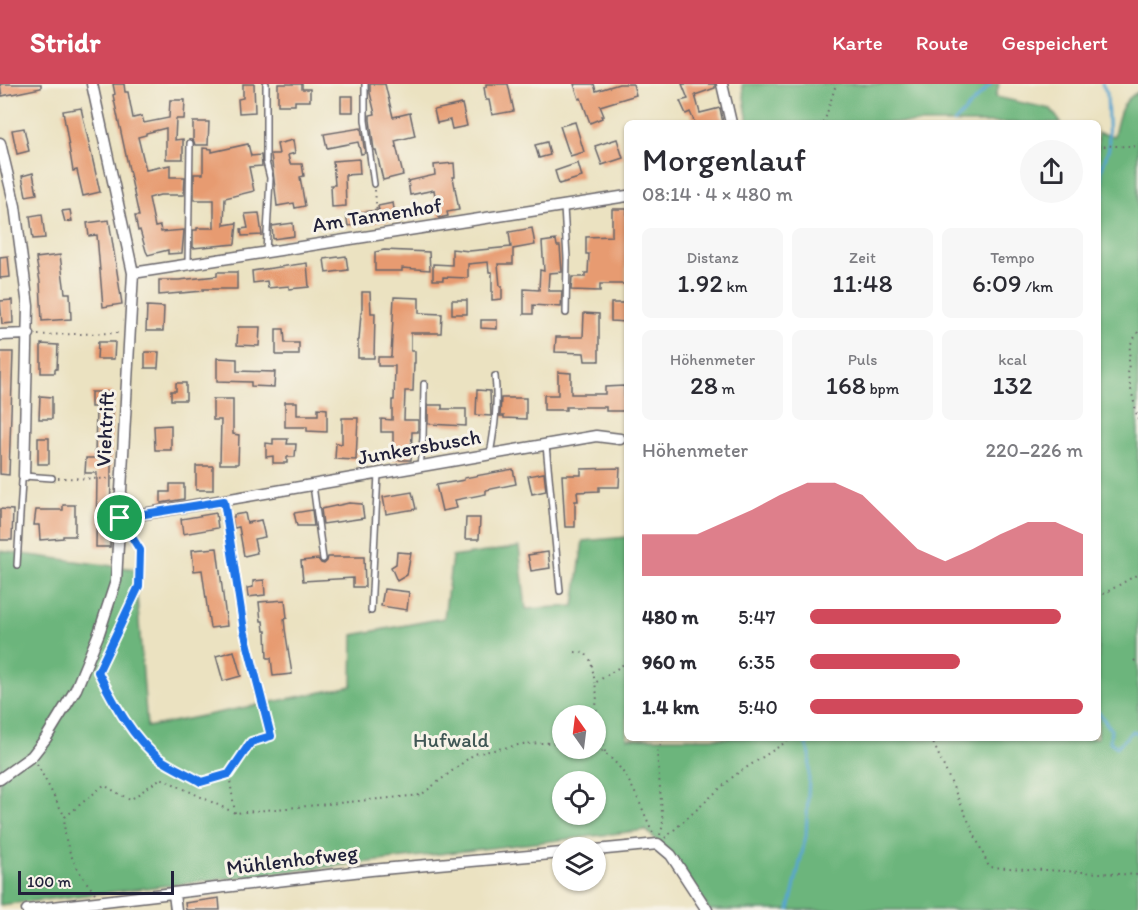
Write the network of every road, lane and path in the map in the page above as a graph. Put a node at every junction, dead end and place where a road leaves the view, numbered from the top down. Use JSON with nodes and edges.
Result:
{"nodes":[{"id":1,"x":92,"y":84,"type":"edge"},
{"id":2,"x":266,"y":84,"type":"edge"},
{"id":3,"x":365,"y":84,"type":"edge"},
{"id":4,"x":722,"y":84,"type":"edge"},
{"id":5,"x":836,"y":84,"type":"edge"},
{"id":6,"x":730,"y":120,"type":"edge"},
{"id":7,"x":825,"y":120,"type":"edge"},
{"id":8,"x":0,"y":143,"type":"edge"},
{"id":9,"x":190,"y":143,"type":"dead end"},
{"id":10,"x":1101,"y":147,"type":"edge"},
{"id":11,"x":1138,"y":147,"type":"edge"},
{"id":12,"x":374,"y":184,"type":"joint"},
{"id":13,"x":624,"y":196,"type":"edge"},
{"id":14,"x":564,"y":205,"type":"junction"},
{"id":15,"x":379,"y":236,"type":"junction"},
{"id":16,"x":266,"y":252,"type":"junction"},
{"id":17,"x":189,"y":264,"type":"junction"},
{"id":18,"x":133,"y":273,"type":"junction"},
{"id":19,"x":566,"y":314,"type":"dead end"},
{"id":20,"x":1138,"y":332,"type":"edge"},
{"id":21,"x":129,"y":333,"type":"junction"},
{"id":22,"x":29,"y":334,"type":"junction"},
{"id":23,"x":0,"y":335,"type":"edge"},
{"id":24,"x":495,"y":375,"type":"dead end"},
{"id":25,"x":424,"y":384,"type":"dead end"},
{"id":26,"x":1138,"y":420,"type":"edge"},
{"id":27,"x":620,"y":439,"type":"dead end"},
{"id":28,"x":546,"y":445,"type":"junction"},
{"id":29,"x":490,"y":454,"type":"junction"},
{"id":30,"x":420,"y":466,"type":"junction"},
{"id":31,"x":378,"y":474,"type":"junction"},
{"id":32,"x":24,"y":476,"type":"junction"},
{"id":33,"x":52,"y":478,"type":"joint"},
{"id":34,"x":122,"y":479,"type":"junction"},
{"id":35,"x":313,"y":485,"type":"junction"},
{"id":36,"x":224,"y":501,"type":"junction"},
{"id":37,"x":120,"y":518,"type":"junction"},
{"id":38,"x":323,"y":559,"type":"dead end"},
{"id":39,"x":17,"y":565,"type":"dead end"},
{"id":40,"x":1138,"y":574,"type":"edge"},
{"id":41,"x":560,"y":591,"type":"dead end"},
{"id":42,"x":1101,"y":595,"type":"edge"},
{"id":43,"x":371,"y":611,"type":"dead end"},
{"id":44,"x":575,"y":652,"type":"dead end"},
{"id":45,"x":1138,"y":658,"type":"edge"},
{"id":46,"x":1134,"y":661,"type":"dead end"},
{"id":47,"x":624,"y":664,"type":"edge"},
{"id":48,"x":258,"y":680,"type":"joint"},
{"id":49,"x":595,"y":683,"type":"junction"},
{"id":50,"x":596,"y":705,"type":"edge"},
{"id":51,"x":662,"y":741,"type":"edge"},
{"id":52,"x":787,"y":741,"type":"edge"},
{"id":53,"x":932,"y":741,"type":"edge"},
{"id":54,"x":552,"y":743,"type":"edge"},
{"id":55,"x":606,"y":754,"type":"edge"},
{"id":56,"x":32,"y":756,"type":"junction"},
{"id":57,"x":229,"y":774,"type":"junction"},
{"id":58,"x":0,"y":779,"type":"edge"},
{"id":59,"x":235,"y":813,"type":"junction"},
{"id":60,"x":65,"y":817,"type":"junction"},
{"id":61,"x":658,"y":844,"type":"junction"},
{"id":62,"x":606,"y":849,"type":"edge"},
{"id":63,"x":552,"y":854,"type":"edge"},
{"id":64,"x":1138,"y":875,"type":"edge"},
{"id":65,"x":174,"y":894,"type":"junction"},
{"id":66,"x":104,"y":906,"type":"edge"},
{"id":67,"x":27,"y":910,"type":"edge"},
{"id":68,"x":176,"y":910,"type":"edge"},
{"id":69,"x":707,"y":910,"type":"edge"}],
"edges":[{"from":1,"to":18,"type":"street","name":"Viehtrift"},
{"from":2,"to":16,"type":"lane"},
{"from":3,"to":12,"type":"lane"},
{"from":4,"to":6,"type":"street"},
{"from":5,"to":7,"type":"path"},
{"from":8,"to":22,"type":"street"},
{"from":9,"to":17,"type":"lane"},
{"from":10,"to":11,"type":"path"},
{"from":12,"to":15,"type":"path"},
{"from":13,"to":14,"type":"street","name":"Am Tannenhof"},
{"from":14,"to":15,"type":"street","name":"Am Tannenhof"},
{"from":14,"to":19,"type":"lane"},
{"from":15,"to":16,"type":"street","name":"Am Tannenhof"},
{"from":16,"to":17,"type":"street","name":"Am Tannenhof"},
{"from":17,"to":18,"type":"street","name":"Am Tannenhof"},
{"from":18,"to":21,"type":"street","name":"Viehtrift"},
{"from":20,"to":26,"type":"path"},
{"from":21,"to":22,"type":"path"},
{"from":21,"to":34,"type":"street","name":"Viehtrift"},
{"from":22,"to":23,"type":"street"},
{"from":22,"to":32,"type":"street"},
{"from":24,"to":29,"type":"lane"},
{"from":25,"to":30,"type":"lane"},
{"from":27,"to":28,"type":"street","name":"Junkersbusch"},
{"from":28,"to":29,"type":"street","name":"Junkersbusch"},
{"from":28,"to":41,"type":"lane"},
{"from":29,"to":30,"type":"street","name":"Junkersbusch"},
{"from":30,"to":31,"type":"street","name":"Junkersbusch"},
{"from":31,"to":35,"type":"street","name":"Junkersbusch"},
{"from":31,"to":43,"type":"lane"},
{"from":32,"to":33,"type":"lane"},
{"from":32,"to":39,"type":"lane"},
{"from":33,"to":34,"type":"path"},
{"from":34,"to":37,"type":"street","name":"Viehtrift"},
{"from":35,"to":36,"type":"street","name":"Junkersbusch"},
{"from":35,"to":38,"type":"lane"},
{"from":36,"to":37,"type":"street","name":"Junkersbusch"},
{"from":36,"to":48,"type":"lane"},
{"from":37,"to":56,"type":"street","name":"Viehtrift"},
{"from":37,"to":57,"type":"path"},
{"from":40,"to":42,"type":"path"},
{"from":44,"to":49,"type":"path"},
{"from":45,"to":46,"type":"path"},
{"from":47,"to":49,"type":"path"},
{"from":48,"to":57,"type":"path"},
{"from":49,"to":50,"type":"path"},
{"from":51,"to":61,"type":"path"},
{"from":52,"to":61,"type":"path"},
{"from":53,"to":64,"type":"path"},
{"from":54,"to":59,"type":"path"},
{"from":55,"to":61,"type":"path"},
{"from":56,"to":58,"type":"street","name":"Viehtrift"},
{"from":56,"to":60,"type":"path"},
{"from":57,"to":59,"type":"path"},
{"from":59,"to":60,"type":"path"},
{"from":60,"to":66,"type":"path"},
{"from":61,"to":62,"type":"street"},
{"from":61,"to":69,"type":"street"},
{"from":63,"to":65,"type":"street","name":"Mühlenhofweg"},
{"from":65,"to":66,"type":"street","name":"Mühlenhofweg"},
{"from":65,"to":68,"type":"street"},
{"from":66,"to":67,"type":"street","name":"Mühlenhofweg"}]}
